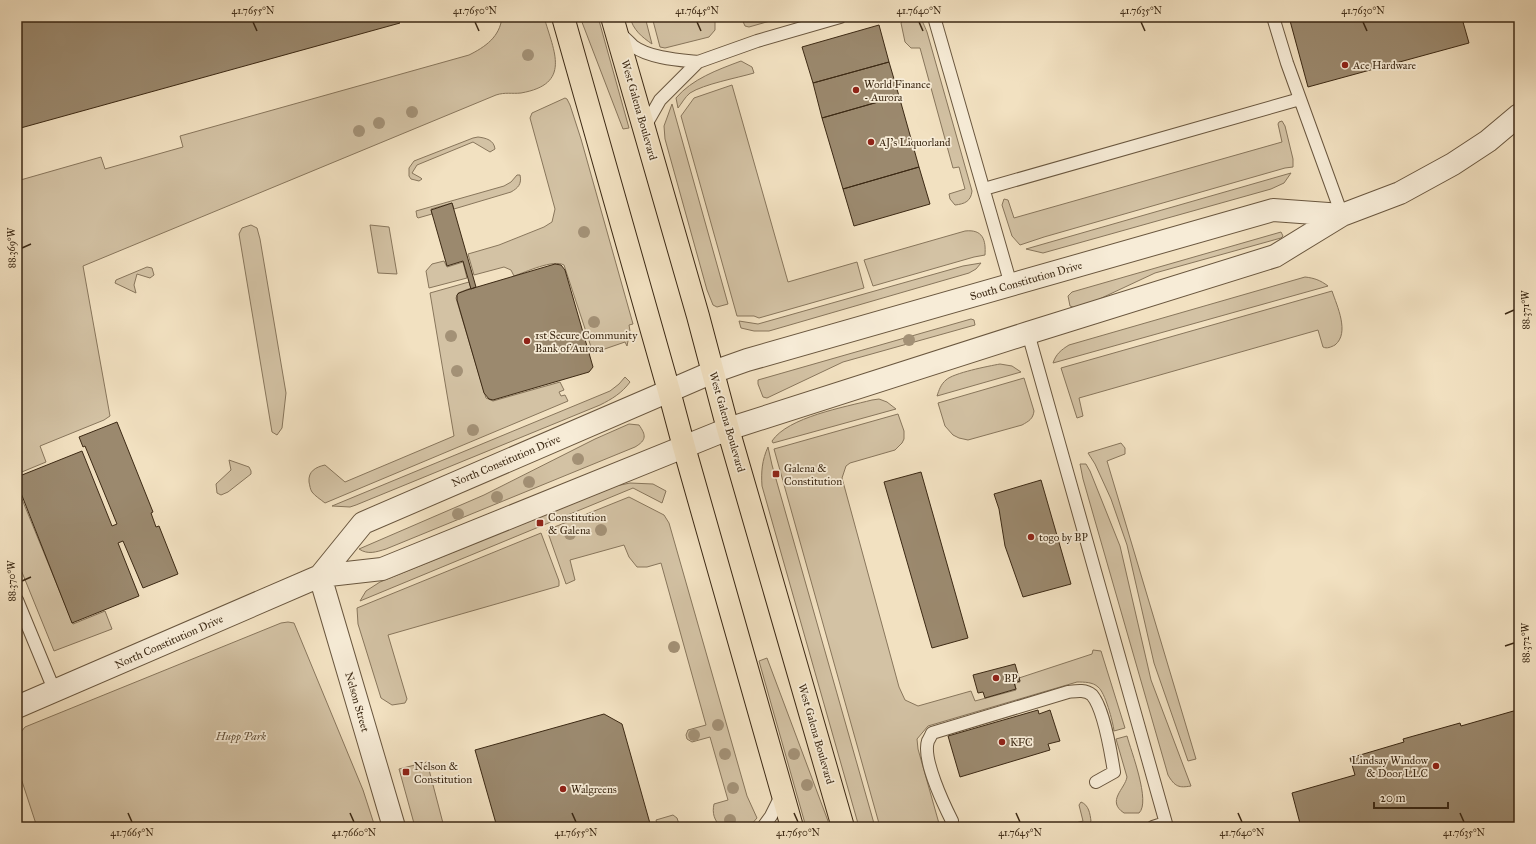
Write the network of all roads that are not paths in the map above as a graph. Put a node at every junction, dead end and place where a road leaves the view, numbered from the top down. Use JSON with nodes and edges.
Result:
{"nodes":[{"id":1,"x":563,"y":17,"type":"edge"},
{"id":2,"x":840,"y":17,"type":"edge"},
{"id":3,"x":934,"y":17,"type":"edge"},
{"id":4,"x":1273,"y":17,"type":"edge"},
{"id":5,"x":614,"y":23,"type":"edge"},
{"id":6,"x":698,"y":62,"type":"junction"},
{"id":7,"x":1300,"y":99,"type":"junction"},
{"id":8,"x":1519,"y":115,"type":"edge"},
{"id":9,"x":644,"y":129,"type":"junction"},
{"id":10,"x":984,"y":189,"type":"junction"},
{"id":11,"x":1342,"y":216,"type":"junction"},
{"id":12,"x":1011,"y":285,"type":"junction"},
{"id":13,"x":1028,"y":333,"type":"junction"},
{"id":14,"x":713,"y":372,"type":"junction"},
{"id":15,"x":669,"y":391,"type":"junction"},
{"id":16,"x":728,"y":429,"type":"junction"},
{"id":17,"x":684,"y":447,"type":"junction"},
{"id":18,"x":320,"y":576,"type":"junction"},
{"id":19,"x":17,"y":600,"type":"edge"},
{"id":20,"x":55,"y":692,"type":"junction"},
{"id":21,"x":17,"y":707,"type":"edge"},
{"id":22,"x":1096,"y":782,"type":"dead end"},
{"id":23,"x":783,"y":793,"type":"junction"},
{"id":24,"x":952,"y":821,"type":"dead end"},
{"id":25,"x":1166,"y":825,"type":"edge"},
{"id":26,"x":394,"y":827,"type":"edge"},
{"id":27,"x":763,"y":827,"type":"edge"},
{"id":28,"x":792,"y":827,"type":"edge"},
{"id":29,"x":843,"y":827,"type":"edge"},
{"id":30,"x":1153,"y":827,"type":"edge"}],
"edges":[{"from":1,"to":15,"type":"main road"},
{"from":2,"to":6,"type":"lane"},
{"from":3,"to":10,"type":"lane"},
{"from":4,"to":7,"type":"lane"},
{"from":5,"to":6,"type":"lane"},
{"from":5,"to":9,"type":"main road","name":"West Galena Boulevard"},
{"from":6,"to":9,"type":"lane"},
{"from":7,"to":10,"type":"lane"},
{"from":7,"to":11,"type":"lane"},
{"from":8,"to":11,"type":"street","name":"South Constitution Drive"},
{"from":9,"to":14,"type":"main road","name":"West Galena Boulevard"},
{"from":10,"to":12,"type":"lane"},
{"from":11,"to":12,"type":"street","name":"South Constitution Drive"},
{"from":11,"to":13,"type":"street","name":"South Constitution Drive"},
{"from":12,"to":14,"type":"street","name":"South Constitution Drive"},
{"from":13,"to":16,"type":"street","name":"South Constitution Drive"},
{"from":13,"to":25,"type":"lane"},
{"from":14,"to":15,"type":"street","name":"North Constitution Drive"},
{"from":14,"to":16,"type":"main road","name":"West Galena Boulevard"},
{"from":15,"to":17,"type":"main road"},
{"from":15,"to":18,"type":"street","name":"North Constitution Drive"},
{"from":16,"to":17,"type":"street","name":"North Constitution Drive"},
{"from":16,"to":29,"type":"main road","name":"West Galena Boulevard"},
{"from":17,"to":18,"type":"street","name":"North Constitution Drive"},
{"from":17,"to":23,"type":"main road"},
{"from":18,"to":20,"type":"street","name":"North Constitution Drive"},
{"from":18,"to":26,"type":"street","name":"Nelson Street"},
{"from":19,"to":20,"type":"lane"},
{"from":20,"to":21,"type":"street","name":"North Constitution Drive"},
{"from":22,"to":24,"type":"lane"},
{"from":23,"to":27,"type":"lane"},
{"from":23,"to":28,"type":"main road"},
{"from":25,"to":30,"type":"lane"}]}
